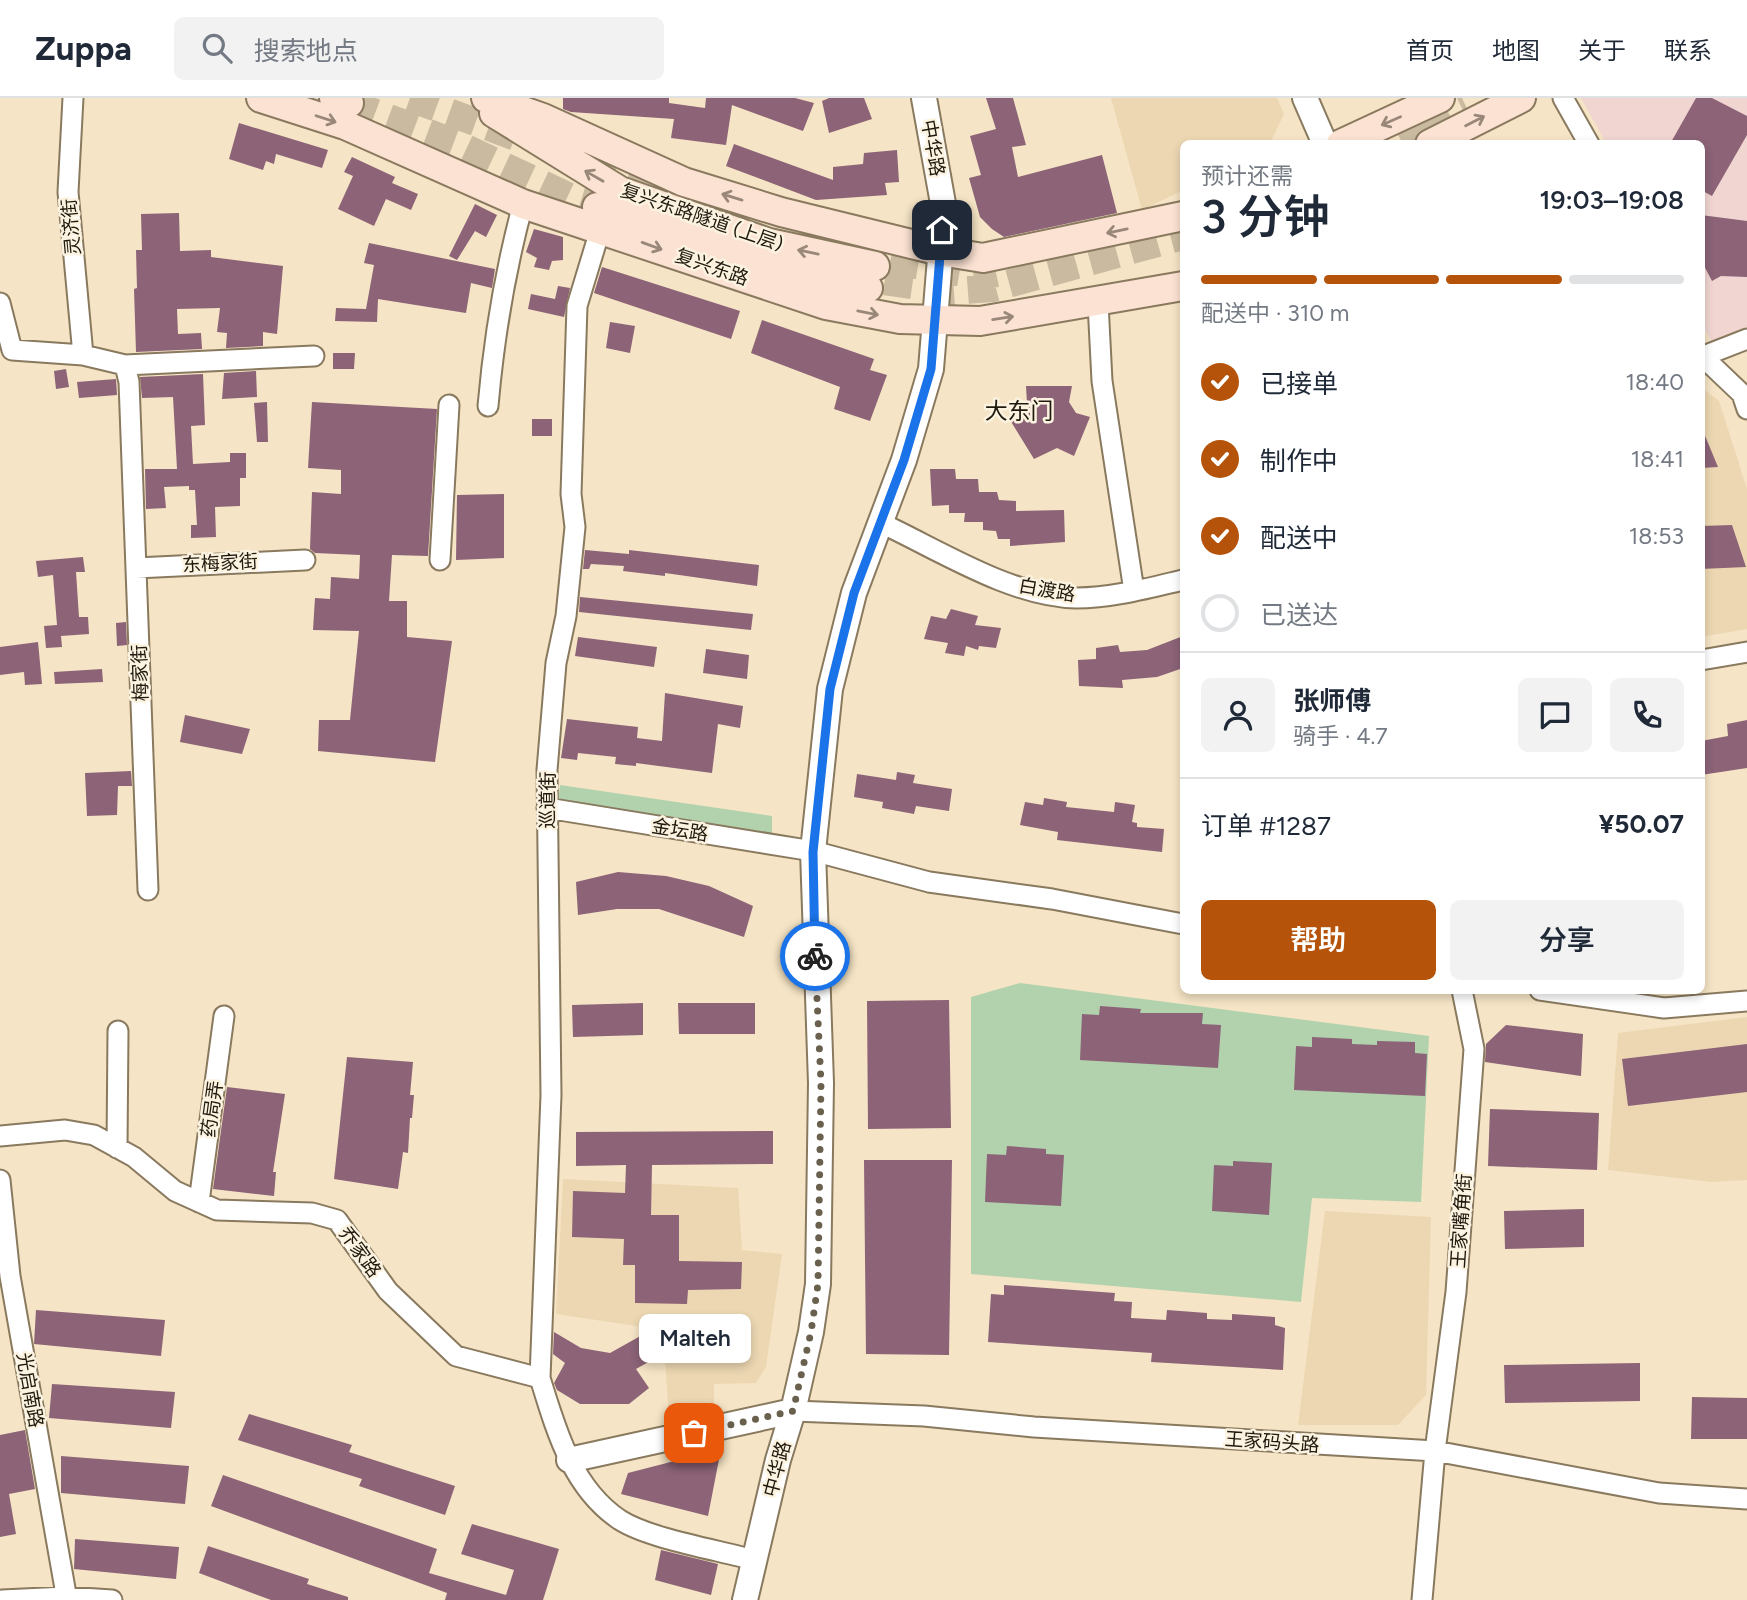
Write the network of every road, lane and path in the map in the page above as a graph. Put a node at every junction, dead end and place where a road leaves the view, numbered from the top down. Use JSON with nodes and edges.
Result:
{"nodes":[{"id":1,"x":73,"y":98,"type":"edge"},
{"id":2,"x":261,"y":98,"type":"edge"},
{"id":3,"x":469,"y":98,"type":"edge"},
{"id":4,"x":486,"y":98,"type":"edge"},
{"id":5,"x":924,"y":98,"type":"edge"},
{"id":6,"x":1305,"y":98,"type":"edge"},
{"id":7,"x":1440,"y":98,"type":"tunnel mouth"},
{"id":8,"x":1521,"y":98,"type":"edge"},
{"id":9,"x":1563,"y":98,"type":"edge"},
{"id":10,"x":546,"y":108,"type":"edge"},
{"id":11,"x":1323,"y":140,"type":"edge"},
{"id":12,"x":1350,"y":140,"type":"edge"},
{"id":13,"x":1438,"y":140,"type":"tunnel mouth"},
{"id":14,"x":1587,"y":140,"type":"edge"},
{"id":15,"x":513,"y":199,"type":"junction"},
{"id":16,"x":1180,"y":217,"type":"edge"},
{"id":17,"x":601,"y":227,"type":"junction"},
{"id":18,"x":940,"y":251,"type":"junction"},
{"id":19,"x":1180,"y":287,"type":"edge"},
{"id":20,"x":0,"y":303,"type":"edge"},
{"id":21,"x":1098,"y":303,"type":"junction"},
{"id":22,"x":935,"y":320,"type":"junction"},
{"id":23,"x":1747,"y":339,"type":"edge"},
{"id":24,"x":83,"y":355,"type":"junction"},
{"id":25,"x":1705,"y":355,"type":"edge"},
{"id":26,"x":314,"y":356,"type":"dead end"},
{"id":27,"x":1705,"y":361,"type":"edge"},
{"id":28,"x":125,"y":365,"type":"junction"},
{"id":29,"x":449,"y":405,"type":"dead end"},
{"id":30,"x":488,"y":406,"type":"dead end"},
{"id":31,"x":1747,"y":408,"type":"edge"},
{"id":32,"x":881,"y":523,"type":"junction"},
{"id":33,"x":305,"y":560,"type":"dead end"},
{"id":34,"x":440,"y":561,"type":"dead end"},
{"id":35,"x":136,"y":568,"type":"junction"},
{"id":36,"x":1180,"y":581,"type":"edge"},
{"id":37,"x":1134,"y":591,"type":"junction"},
{"id":38,"x":1747,"y":652,"type":"edge"},
{"id":39,"x":1705,"y":659,"type":"edge"},
{"id":40,"x":547,"y":808,"type":"junction"},
{"id":41,"x":813,"y":852,"type":"junction"},
{"id":42,"x":148,"y":890,"type":"dead end"},
{"id":43,"x":1180,"y":923,"type":"edge"},
{"id":44,"x":1463,"y":994,"type":"edge"},
{"id":45,"x":1568,"y":994,"type":"edge"},
{"id":46,"x":1747,"y":1001,"type":"edge"},
{"id":47,"x":224,"y":1016,"type":"dead end"},
{"id":48,"x":118,"y":1031,"type":"dead end"},
{"id":49,"x":0,"y":1136,"type":"edge"},
{"id":50,"x":117,"y":1148,"type":"junction"},
{"id":51,"x":0,"y":1180,"type":"edge"},
{"id":52,"x":199,"y":1202,"type":"junction"},
{"id":53,"x":540,"y":1378,"type":"junction"},
{"id":54,"x":793,"y":1411,"type":"junction"},
{"id":55,"x":1435,"y":1451,"type":"junction"},
{"id":56,"x":569,"y":1460,"type":"junction"},
{"id":57,"x":1747,"y":1499,"type":"edge"},
{"id":58,"x":754,"y":1560,"type":"junction"},
{"id":59,"x":67,"y":1598,"type":"edge"},
{"id":60,"x":2,"y":1600,"type":"edge"},
{"id":61,"x":112,"y":1600,"type":"edge"},
{"id":62,"x":745,"y":1600,"type":"edge"},
{"id":63,"x":1422,"y":1600,"type":"edge"}],
"edges":[{"from":1,"to":24,"type":"street","name":"灵济街"},
{"from":2,"to":15,"type":"main road","name":"复兴东路","one_way":true},
{"from":15,"to":3,"type":"main road","name":"复兴东路隧道 (上层)","one_way":true},
{"from":4,"to":10,"type":"main road"},
{"from":5,"to":18,"type":"street","name":"中华路"},
{"from":6,"to":11,"type":"street"},
{"from":7,"to":12,"type":"main road","one_way":true},
{"from":13,"to":8,"type":"main road","one_way":true},
{"from":9,"to":14,"type":"street"},
{"from":18,"to":10,"type":"main road","one_way":true},
{"from":15,"to":17,"type":"main road","name":"复兴东路"},
{"from":15,"to":30,"type":"street"},
{"from":16,"to":18,"type":"main road","one_way":true},
{"from":17,"to":22,"type":"main road","name":"复兴东路","one_way":true},
{"from":17,"to":40,"type":"street","name":"巡道街"},
{"from":18,"to":22,"type":"street","name":"中华路"},
{"from":19,"to":21,"type":"main road","name":"复兴东路"},
{"from":20,"to":24,"type":"street"},
{"from":22,"to":21,"type":"main road","name":"复兴东路","one_way":true},
{"from":21,"to":37,"type":"street"},
{"from":22,"to":32,"type":"street","name":"中华路"},
{"from":23,"to":25,"type":"street"},
{"from":24,"to":28,"type":"street"},
{"from":26,"to":28,"type":"street"},
{"from":27,"to":31,"type":"street"},
{"from":28,"to":35,"type":"street","name":"梅家街"},
{"from":29,"to":34,"type":"street"},
{"from":32,"to":37,"type":"street","name":"白渡路"},
{"from":32,"to":41,"type":"street","name":"中华路"},
{"from":33,"to":35,"type":"street","name":"东梅家街"},
{"from":35,"to":42,"type":"street","name":"梅家街"},
{"from":36,"to":37,"type":"street","name":"白渡路"},
{"from":38,"to":39,"type":"street"},
{"from":40,"to":41,"type":"street","name":"金坛路"},
{"from":40,"to":53,"type":"street","name":"巡道街"},
{"from":41,"to":43,"type":"street","name":"金坛路"},
{"from":41,"to":54,"type":"street","name":"中华路"},
{"from":44,"to":55,"type":"street","name":"王家嘴角街"},
{"from":45,"to":46,"type":"street"},
{"from":47,"to":52,"type":"street","name":"药局弄"},
{"from":48,"to":50,"type":"street"},
{"from":49,"to":50,"type":"street","name":"乔家路"},
{"from":50,"to":52,"type":"street","name":"乔家路"},
{"from":51,"to":59,"type":"street","name":"光启南路"},
{"from":52,"to":53,"type":"street","name":"乔家路"},
{"from":53,"to":56,"type":"street"},
{"from":54,"to":55,"type":"street","name":"王家码头路"},
{"from":54,"to":56,"type":"street"},
{"from":54,"to":58,"type":"street","name":"中华路"},
{"from":55,"to":57,"type":"street","name":"王家码头路"},
{"from":55,"to":63,"type":"street","name":"王家嘴角街"},
{"from":56,"to":58,"type":"street"},
{"from":58,"to":62,"type":"street","name":"中华路"},
{"from":59,"to":60,"type":"street"},
{"from":59,"to":61,"type":"street"}]}
